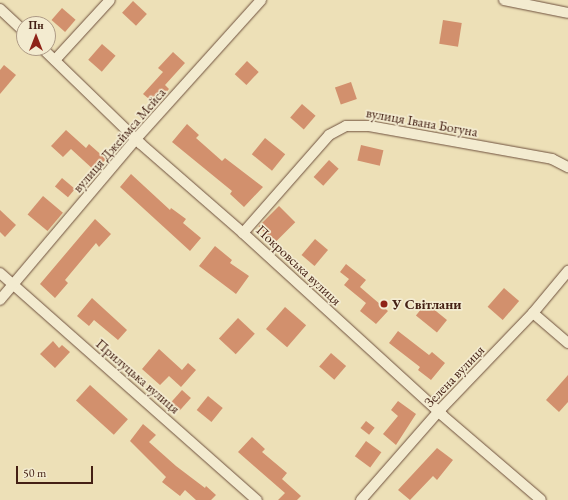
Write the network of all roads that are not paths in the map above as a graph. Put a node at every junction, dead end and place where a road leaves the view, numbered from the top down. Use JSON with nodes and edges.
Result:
{"nodes":[{"id":1,"x":110,"y":0,"type":"edge"},
{"id":2,"x":261,"y":0,"type":"edge"},
{"id":3,"x":504,"y":0,"type":"edge"},
{"id":4,"x":0,"y":9,"type":"edge"},
{"id":5,"x":568,"y":13,"type":"edge"},
{"id":6,"x":16,"y":24,"type":"edge"},
{"id":7,"x":51,"y":56,"type":"edge"},
{"id":8,"x":55,"y":60,"type":"junction"},
{"id":9,"x":136,"y":139,"type":"junction"},
{"id":10,"x":568,"y":167,"type":"edge"},
{"id":11,"x":243,"y":233,"type":"junction"},
{"id":12,"x":568,"y":271,"type":"edge"},
{"id":13,"x":0,"y":273,"type":"edge"},
{"id":14,"x":14,"y":285,"type":"junction"},
{"id":15,"x":0,"y":300,"type":"edge"},
{"id":16,"x":533,"y":313,"type":"junction"},
{"id":17,"x":568,"y":344,"type":"edge"},
{"id":18,"x":438,"y":412,"type":"junction"},
{"id":19,"x":257,"y":500,"type":"edge"},
{"id":20,"x":361,"y":500,"type":"edge"},
{"id":21,"x":541,"y":500,"type":"edge"}],
"edges":[{"from":1,"to":8,"type":"street"},
{"from":2,"to":9,"type":"street","name":"вулиця Джеймса Мейса"},
{"from":3,"to":5,"type":"street"},
{"from":4,"to":6,"type":"street"},
{"from":7,"to":8,"type":"street","name":"Покровська вулиця"},
{"from":8,"to":9,"type":"street","name":"Покровська вулиця"},
{"from":9,"to":11,"type":"street","name":"Покровська вулиця"},
{"from":9,"to":14,"type":"street","name":"вулиця Джеймса Мейса"},
{"from":10,"to":11,"type":"street","name":"вулиця Івана Богуна"},
{"from":11,"to":18,"type":"street","name":"Покровська вулиця"},
{"from":12,"to":16,"type":"street","name":"Зелена вулиця"},
{"from":13,"to":14,"type":"street","name":"Прилуцька вулиця"},
{"from":14,"to":15,"type":"street","name":"вулиця Джеймса Мейса"},
{"from":14,"to":19,"type":"street","name":"Прилуцька вулиця"},
{"from":16,"to":17,"type":"street"},
{"from":16,"to":18,"type":"street","name":"Зелена вулиця"},
{"from":18,"to":20,"type":"street","name":"Зелена вулиця"},
{"from":18,"to":21,"type":"street","name":"Покровська вулиця"}]}
